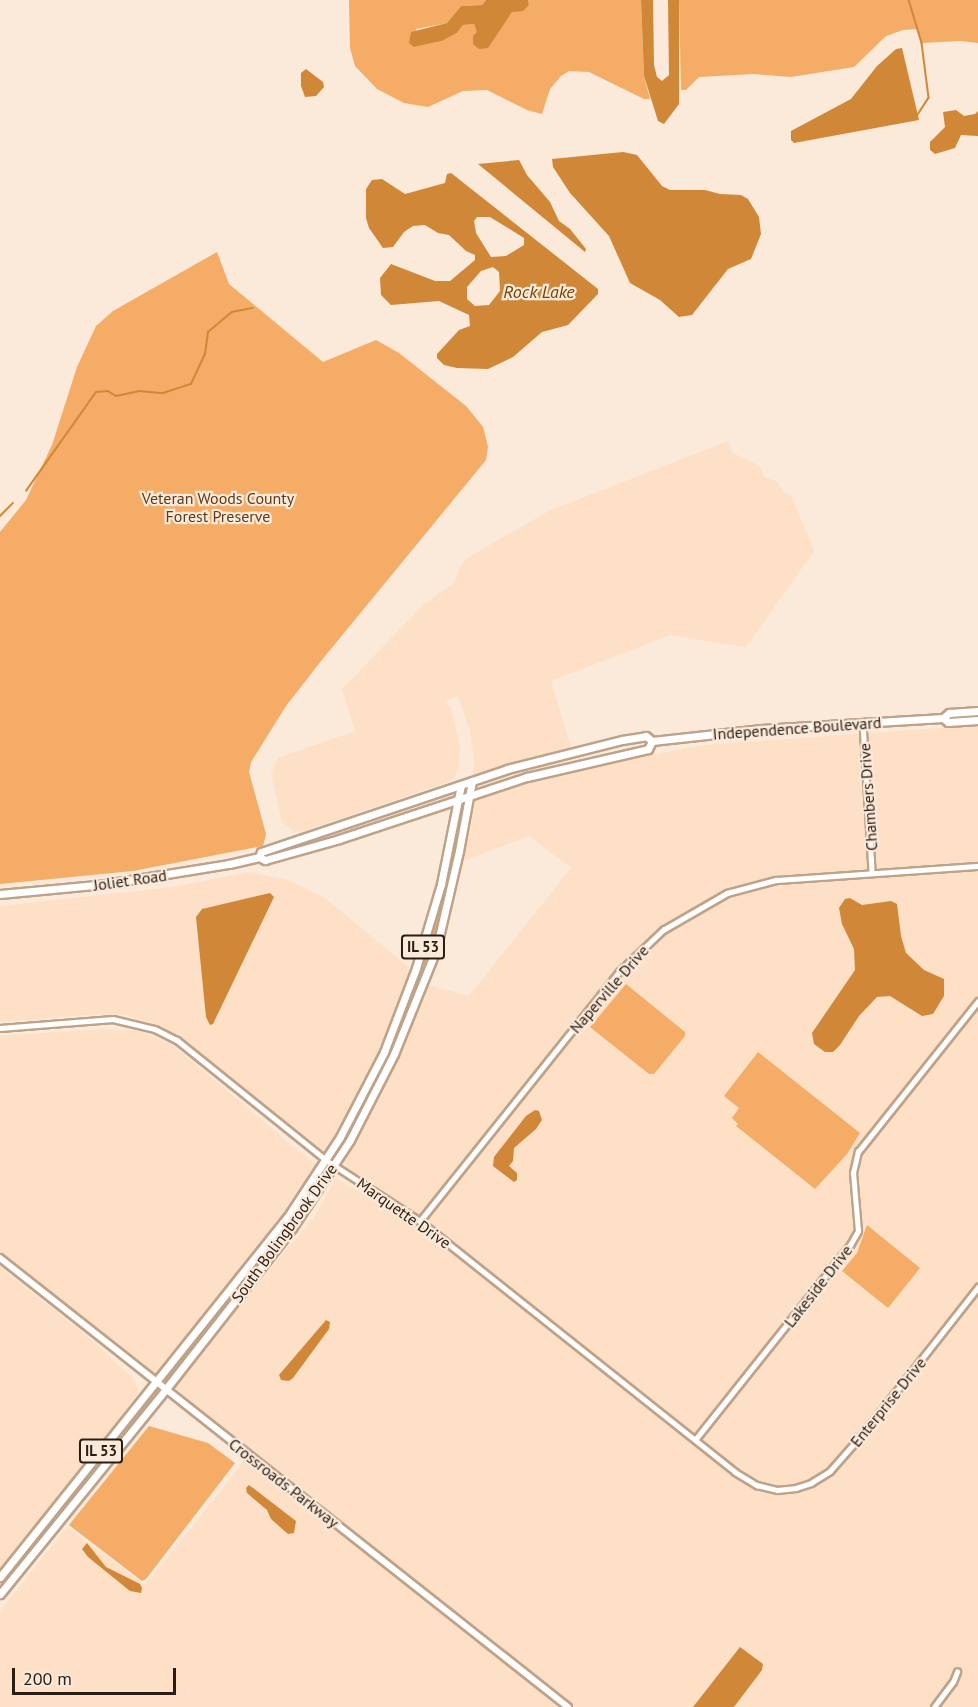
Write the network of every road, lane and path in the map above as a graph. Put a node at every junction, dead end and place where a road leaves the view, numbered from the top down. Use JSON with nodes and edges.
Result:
{"nodes":[{"id":1,"x":978,"y":711,"type":"edge"},
{"id":2,"x":943,"y":718,"type":"junction"},
{"id":3,"x":978,"y":720,"type":"edge"},
{"id":4,"x":863,"y":723,"type":"junction"},
{"id":5,"x":652,"y":741,"type":"junction"},
{"id":6,"x":472,"y":781,"type":"junction"},
{"id":7,"x":461,"y":785,"type":"junction"},
{"id":8,"x":470,"y":796,"type":"junction"},
{"id":9,"x":458,"y":800,"type":"junction"},
{"id":10,"x":260,"y":857,"type":"junction"},
{"id":11,"x":978,"y":866,"type":"edge"},
{"id":12,"x":872,"y":872,"type":"junction"},
{"id":13,"x":0,"y":894,"type":"edge"},
{"id":14,"x":978,"y":1001,"type":"edge"},
{"id":15,"x":0,"y":1028,"type":"edge"},
{"id":16,"x":326,"y":1160,"type":"junction"},
{"id":17,"x":334,"y":1166,"type":"junction"},
{"id":18,"x":420,"y":1221,"type":"junction"},
{"id":19,"x":0,"y":1258,"type":"edge"},
{"id":20,"x":978,"y":1287,"type":"edge"},
{"id":21,"x":156,"y":1383,"type":"junction"},
{"id":22,"x":165,"y":1390,"type":"junction"},
{"id":23,"x":695,"y":1440,"type":"junction"},
{"id":24,"x":777,"y":1490,"type":"joint"},
{"id":25,"x":0,"y":1578,"type":"edge"},
{"id":26,"x":0,"y":1594,"type":"edge"},
{"id":27,"x":957,"y":1672,"type":"dead end"},
{"id":28,"x":568,"y":1707,"type":"edge"},
{"id":29,"x":934,"y":1707,"type":"edge"}],
"edges":[{"from":1,"to":2,"type":"main road","name":"Independence Boulevard"},
{"from":2,"to":3,"type":"main road","name":"Independence Boulevard"},
{"from":2,"to":4,"type":"main road","name":"Independence Boulevard"},
{"from":4,"to":5,"type":"main road","name":"Independence Boulevard"},
{"from":4,"to":12,"type":"street","name":"Chambers Drive"},
{"from":5,"to":6,"type":"main road","name":"Independence Boulevard"},
{"from":5,"to":8,"type":"main road","name":"Independence Boulevard"},
{"from":6,"to":7,"type":"main road","name":"Independence Boulevard"},
{"from":6,"to":8,"type":"main road","name":"South Bolingbrook Drive","number":"IL 53"},
{"from":7,"to":9,"type":"main road","name":"South Bolingbrook Drive","number":"IL 53"},
{"from":7,"to":10,"type":"main road","name":"Joliet Road"},
{"from":8,"to":9,"type":"main road","name":"Joliet Road"},
{"from":8,"to":17,"type":"main road","name":"South Bolingbrook Drive","number":"IL 53"},
{"from":9,"to":10,"type":"main road","name":"Joliet Road"},
{"from":9,"to":16,"type":"main road","name":"South Bolingbrook Drive","number":"IL 53"},
{"from":10,"to":13,"type":"main road","name":"Joliet Road"},
{"from":11,"to":12,"type":"street","name":"Naperville Drive"},
{"from":12,"to":18,"type":"street","name":"Naperville Drive"},
{"from":14,"to":23,"type":"street","name":"Lakeside Drive"},
{"from":15,"to":16,"type":"street","name":"Marquette Drive"},
{"from":16,"to":17,"type":"street","name":"Marquette Drive"},
{"from":16,"to":21,"type":"main road","name":"South Bolingbrook Drive","number":"IL 53"},
{"from":17,"to":18,"type":"street","name":"Marquette Drive"},
{"from":17,"to":22,"type":"main road","name":"South Bolingbrook Drive","number":"IL 53"},
{"from":18,"to":23,"type":"street","name":"Marquette Drive"},
{"from":19,"to":21,"type":"street","name":"Crossroads Parkway"},
{"from":20,"to":24,"type":"street","name":"Enterprise Drive"},
{"from":21,"to":22,"type":"street","name":"Crossroads Parkway"},
{"from":21,"to":25,"type":"main road","name":"South Bolingbrook Drive","number":"IL 53"},
{"from":22,"to":26,"type":"main road","name":"South Bolingbrook Drive","number":"IL 53"},
{"from":22,"to":28,"type":"street","name":"Crossroads Parkway"},
{"from":23,"to":24,"type":"street","name":"Marquette Drive"},
{"from":27,"to":29,"type":"street"}]}
